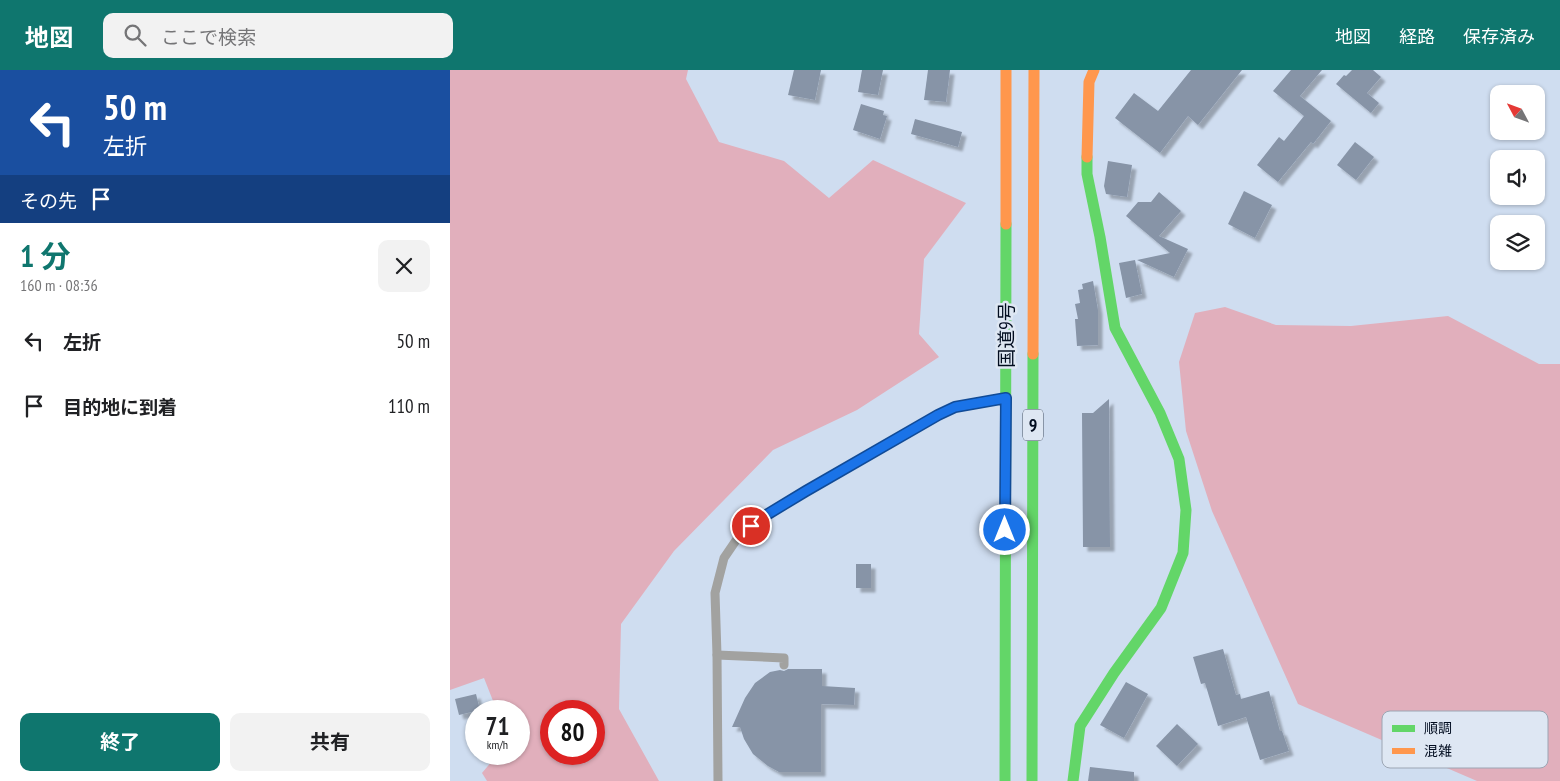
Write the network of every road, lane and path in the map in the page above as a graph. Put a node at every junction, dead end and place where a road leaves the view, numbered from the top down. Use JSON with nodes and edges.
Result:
{"nodes":[{"id":1,"x":1006,"y":70,"type":"edge"},
{"id":2,"x":1034,"y":70,"type":"edge"},
{"id":3,"x":1094,"y":70,"type":"edge"},
{"id":4,"x":1006,"y":398,"type":"junction"},
{"id":5,"x":717,"y":655,"type":"junction"},
{"id":6,"x":784,"y":665,"type":"dead end"},
{"id":7,"x":718,"y":781,"type":"edge"},
{"id":8,"x":1005,"y":781,"type":"edge"},
{"id":9,"x":1032,"y":781,"type":"edge"},
{"id":10,"x":1073,"y":781,"type":"edge"}],
"edges":[{"from":1,"to":4,"type":"main road","name":"国道9号","number":"9"},
{"from":2,"to":9,"type":"main road","name":"国道9号","number":"9"},
{"from":3,"to":10,"type":"main road"},
{"from":4,"to":5,"type":"lane"},
{"from":4,"to":8,"type":"main road","name":"国道9号","number":"9"},
{"from":5,"to":6,"type":"lane"},
{"from":5,"to":7,"type":"lane"}]}
